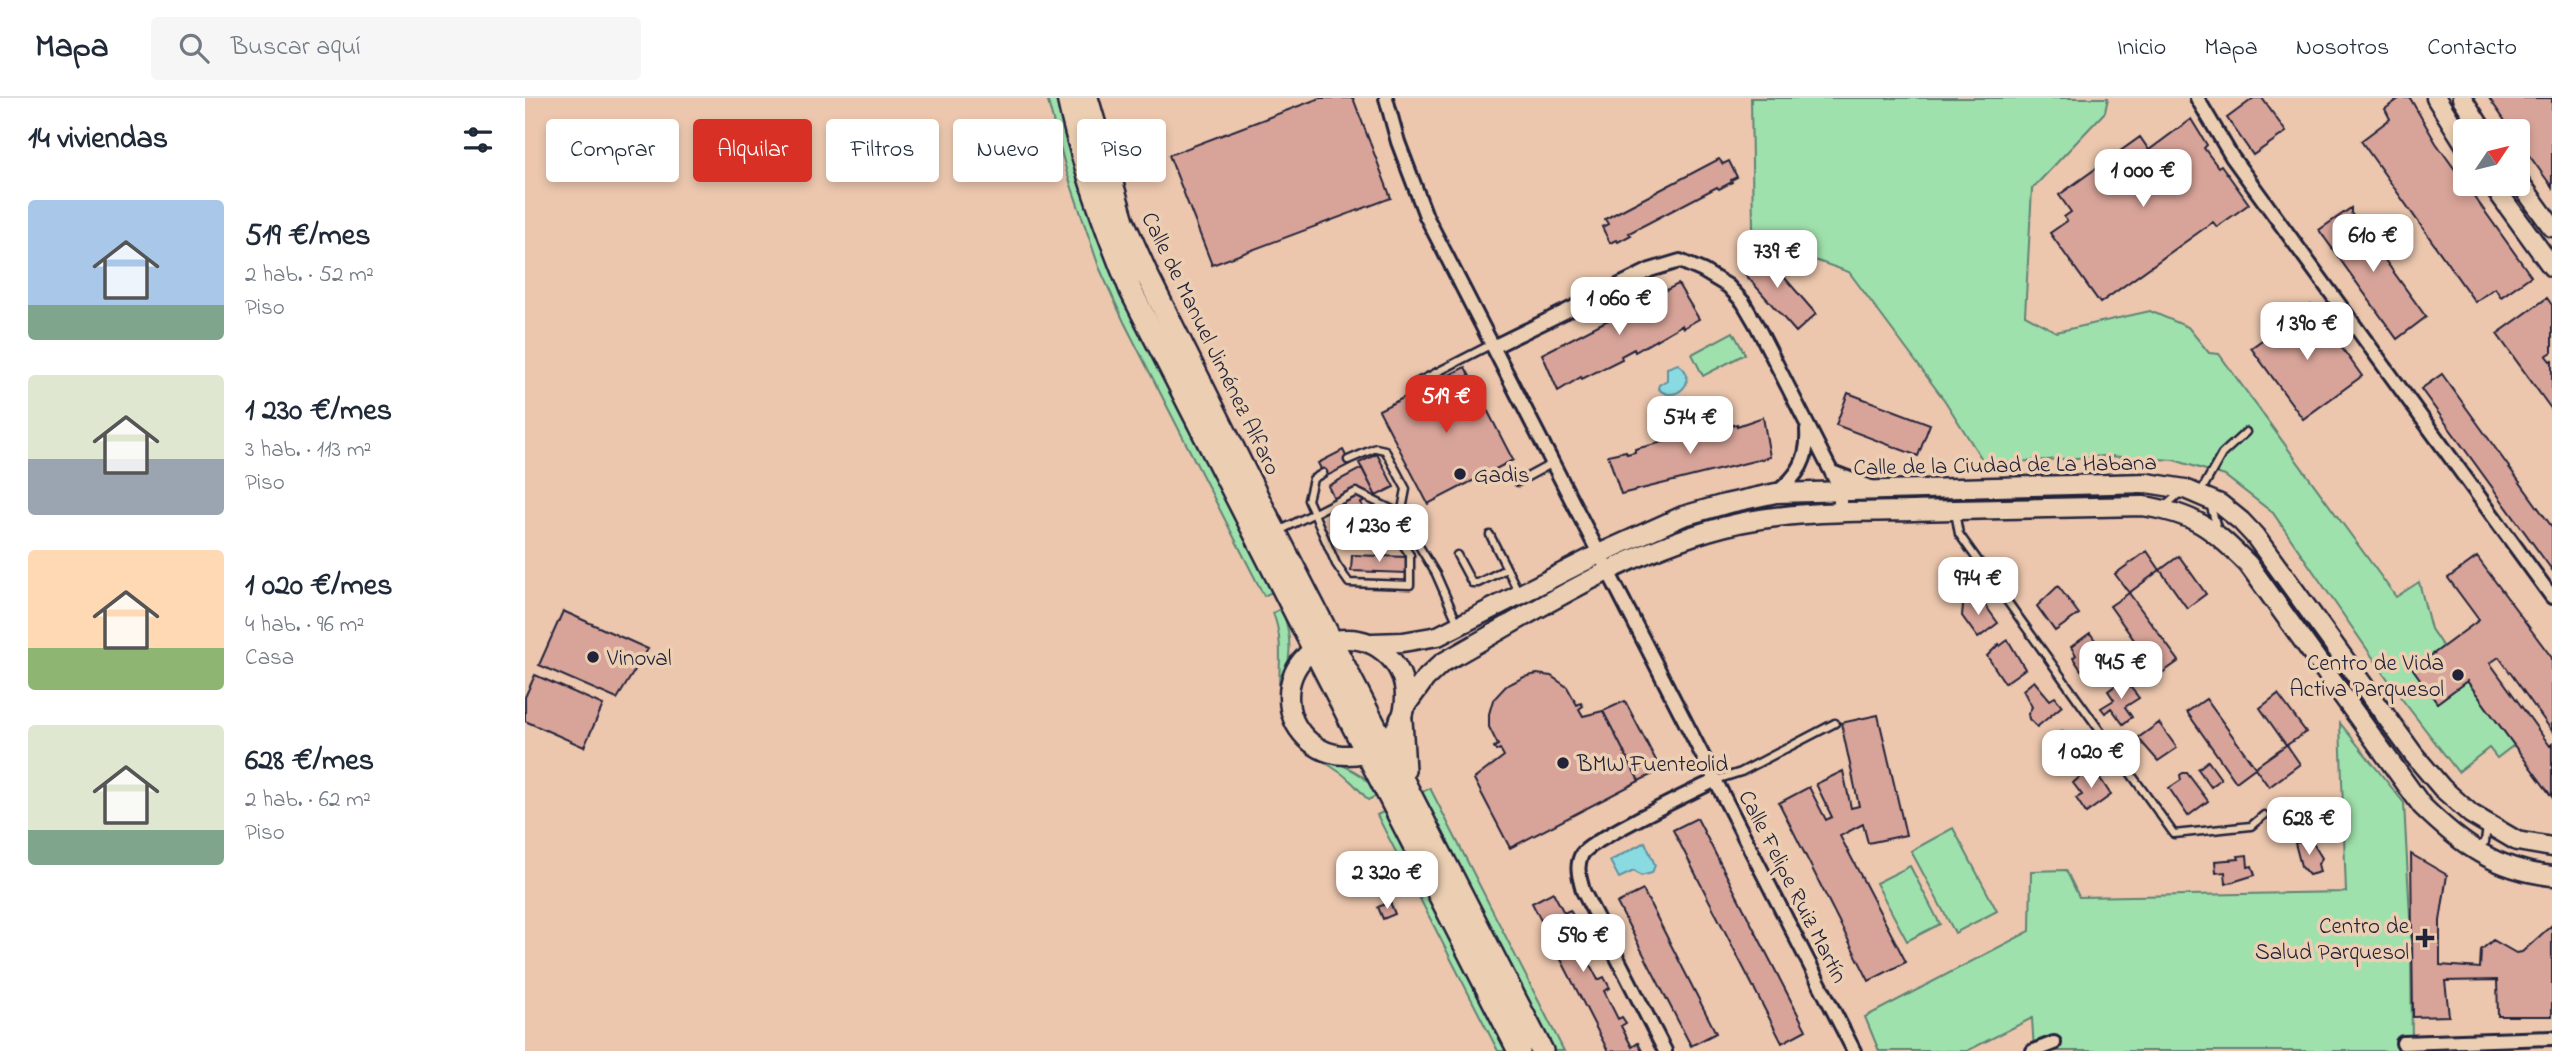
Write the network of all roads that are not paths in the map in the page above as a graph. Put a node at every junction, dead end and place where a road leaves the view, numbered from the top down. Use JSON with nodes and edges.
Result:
{"nodes":[{"id":1,"x":1068,"y":98,"type":"edge"},
{"id":2,"x":1087,"y":98,"type":"edge"},
{"id":3,"x":1386,"y":98,"type":"edge"},
{"id":4,"x":2197,"y":98,"type":"edge"},
{"id":5,"x":2436,"y":98,"type":"edge"},
{"id":6,"x":2462,"y":98,"type":"edge"},
{"id":7,"x":2475,"y":119,"type":"edge"},
{"id":8,"x":2453,"y":125,"type":"edge"},
{"id":9,"x":2501,"y":196,"type":"edge"},
{"id":10,"x":2530,"y":196,"type":"edge"},
{"id":11,"x":2552,"y":227,"type":"edge"},
{"id":12,"x":2552,"y":267,"type":"edge"},
{"id":13,"x":1492,"y":346,"type":"junction"},
{"id":14,"x":1416,"y":383,"type":"dead end"},
{"id":15,"x":1807,"y":427,"type":"junction"},
{"id":16,"x":2246,"y":432,"type":"dead end"},
{"id":17,"x":1347,"y":460,"type":"dead end"},
{"id":18,"x":1553,"y":463,"type":"junction"},
{"id":19,"x":1832,"y":472,"type":"junction"},
{"id":20,"x":1323,"y":473,"type":"dead end"},
{"id":21,"x":1518,"y":482,"type":"dead end"},
{"id":22,"x":1878,"y":490,"type":"junction"},
{"id":23,"x":1841,"y":491,"type":"junction"},
{"id":24,"x":1776,"y":494,"type":"junction"},
{"id":25,"x":2198,"y":494,"type":"junction"},
{"id":26,"x":2161,"y":509,"type":"junction"},
{"id":27,"x":1955,"y":510,"type":"junction"},
{"id":28,"x":1313,"y":513,"type":"junction"},
{"id":29,"x":1399,"y":513,"type":"junction"},
{"id":30,"x":1839,"y":513,"type":"junction"},
{"id":31,"x":1276,"y":533,"type":"junction"},
{"id":32,"x":1490,"y":535,"type":"dead end"},
{"id":33,"x":2220,"y":535,"type":"junction"},
{"id":34,"x":1601,"y":553,"type":"junction"},
{"id":35,"x":1457,"y":555,"type":"dead end"},
{"id":36,"x":1506,"y":569,"type":"junction"},
{"id":37,"x":1608,"y":572,"type":"junction"},
{"id":38,"x":1520,"y":595,"type":"junction"},
{"id":39,"x":2552,"y":597,"type":"edge"},
{"id":40,"x":1459,"y":626,"type":"junction"},
{"id":41,"x":1372,"y":643,"type":"junction"},
{"id":42,"x":1323,"y":644,"type":"junction"},
{"id":43,"x":1403,"y":714,"type":"junction"},
{"id":44,"x":1835,"y":723,"type":"dead end"},
{"id":45,"x":1376,"y":746,"type":"junction"},
{"id":46,"x":1716,"y":780,"type":"junction"},
{"id":47,"x":1405,"y":782,"type":"junction"},
{"id":48,"x":2264,"y":815,"type":"dead end"},
{"id":49,"x":2487,"y":824,"type":"junction"},
{"id":50,"x":2552,"y":847,"type":"edge"},
{"id":51,"x":2474,"y":850,"type":"junction"},
{"id":52,"x":2552,"y":876,"type":"edge"},
{"id":53,"x":2552,"y":1038,"type":"edge"},
{"id":54,"x":2054,"y":1043,"type":"dead end"},
{"id":55,"x":2403,"y":1043,"type":"dead end"},
{"id":56,"x":1519,"y":1051,"type":"edge"},
{"id":57,"x":1542,"y":1051,"type":"edge"},
{"id":58,"x":1665,"y":1051,"type":"edge"},
{"id":59,"x":1854,"y":1051,"type":"edge"},
{"id":60,"x":2033,"y":1051,"type":"edge"}],
"edges":[{"from":1,"to":42,"type":"highway","name":"Calle de Manuel Jiménez Alfaro"},
{"from":2,"to":31,"type":"highway","name":"Calle de Manuel Jiménez Alfaro"},
{"from":3,"to":13,"type":"street","name":"Calle Felipe Ruiz Martín"},
{"from":4,"to":39,"type":"street"},
{"from":5,"to":8,"type":"street"},
{"from":6,"to":7,"type":"street"},
{"from":9,"to":12,"type":"street"},
{"from":10,"to":11,"type":"street"},
{"from":13,"to":14,"type":"lane"},
{"from":13,"to":15,"type":"street"},
{"from":13,"to":18,"type":"street","name":"Calle Felipe Ruiz Martín"},
{"from":15,"to":19,"type":"street"},
{"from":15,"to":24,"type":"street"},
{"from":16,"to":25,"type":"lane"},
{"from":17,"to":29,"type":"lane"},
{"from":18,"to":21,"type":"lane"},
{"from":18,"to":34,"type":"street","name":"Calle Felipe Ruiz Martín"},
{"from":19,"to":22,"type":"street"},
{"from":19,"to":23,"type":"street"},
{"from":20,"to":28,"type":"lane"},
{"from":22,"to":23,"type":"street","name":"Calle de la Ciudad de La Habana"},
{"from":22,"to":25,"type":"street","name":"Calle de la Ciudad de La Habana"},
{"from":23,"to":24,"type":"street","name":"Calle de la Ciudad de La Habana"},
{"from":23,"to":30,"type":"street"},
{"from":24,"to":34,"type":"street","name":"Calle de la Ciudad de La Habana"},
{"from":25,"to":26,"type":"lane"},
{"from":25,"to":33,"type":"lane"},
{"from":25,"to":49,"type":"street","name":"Calle de la Ciudad de La Habana"},
{"from":26,"to":27,"type":"street","name":"Calle de la Ciudad de La Habana"},
{"from":26,"to":33,"type":"street","name":"Calle de la Ciudad de La Habana"},
{"from":27,"to":30,"type":"street","name":"Calle de la Ciudad de La Habana"},
{"from":27,"to":48,"type":"lane","name":"Calle de la Ciudad de La Habana"},
{"from":28,"to":29,"type":"lane"},
{"from":28,"to":29,"type":"lane"},
{"from":28,"to":31,"type":"lane"},
{"from":29,"to":40,"type":"lane"},
{"from":30,"to":37,"type":"street","name":"Calle de la Ciudad de La Habana"},
{"from":31,"to":42,"type":"highway","name":"Calle de Manuel Jiménez Alfaro"},
{"from":32,"to":36,"type":"lane"},
{"from":33,"to":51,"type":"street","name":"Calle de la Ciudad de La Habana"},
{"from":34,"to":37,"type":"street","name":"Calle Felipe Ruiz Martín"},
{"from":34,"to":38,"type":"street","name":"Calle de la Ciudad de La Habana"},
{"from":35,"to":36,"type":"lane"},
{"from":36,"to":38,"type":"lane"},
{"from":37,"to":43,"type":"street","name":"Calle de la Ciudad de La Habana"},
{"from":37,"to":46,"type":"street","name":"Calle Felipe Ruiz Martín"},
{"from":38,"to":40,"type":"street","name":"Calle de la Ciudad de La Habana"},
{"from":40,"to":41,"type":"street","name":"Calle de la Ciudad de La Habana"},
{"from":41,"to":42,"type":"street","name":"Calle de la Ciudad de La Habana"},
{"from":41,"to":43,"type":"street"},
{"from":42,"to":45,"type":"highway","name":"Calle de Manuel Jiménez Alfaro"},
{"from":42,"to":45,"type":"street"},
{"from":43,"to":45,"type":"street","name":"Calle de la Ciudad de La Habana"},
{"from":43,"to":47,"type":"highway"},
{"from":44,"to":46,"type":"lane"},
{"from":45,"to":47,"type":"highway","name":"Calle de Manuel Jiménez Alfaro"},
{"from":45,"to":56,"type":"highway","name":"Calle de Manuel Jiménez Alfaro"},
{"from":46,"to":58,"type":"street"},
{"from":46,"to":59,"type":"street","name":"Calle Felipe Ruiz Martín"},
{"from":47,"to":57,"type":"highway","name":"Calle de Manuel Jiménez Alfaro"},
{"from":49,"to":50,"type":"street","name":"Calle de la Ciudad de La Habana"},
{"from":49,"to":51,"type":"lane"},
{"from":51,"to":52,"type":"street","name":"Calle de la Ciudad de La Habana"},
{"from":53,"to":55,"type":"street"},
{"from":54,"to":60,"type":"street"}]}
